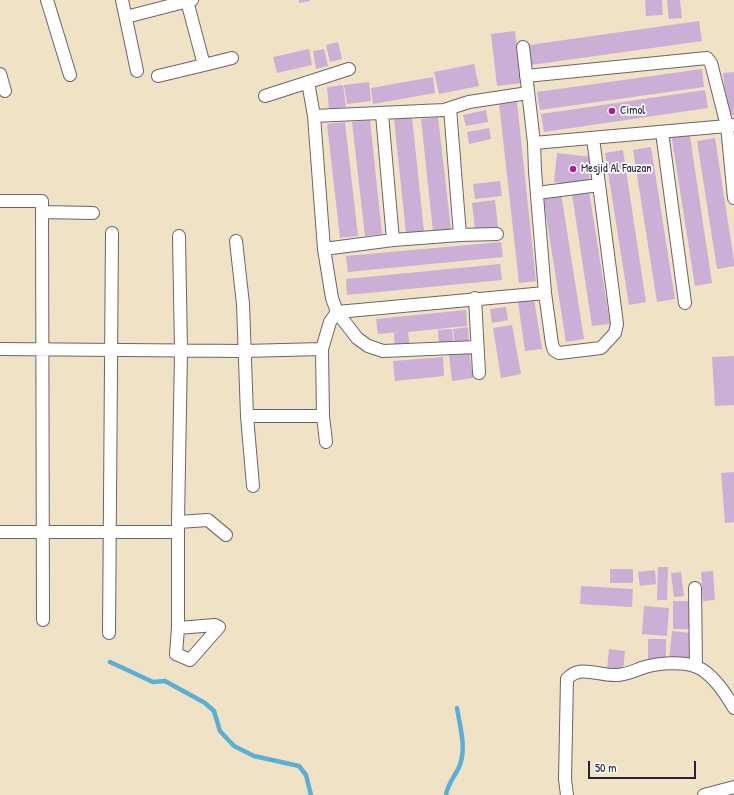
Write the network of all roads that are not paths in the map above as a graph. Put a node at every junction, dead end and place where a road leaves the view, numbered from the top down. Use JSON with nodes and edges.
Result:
{"nodes":[{"id":1,"x":47,"y":0,"type":"edge"},
{"id":2,"x":122,"y":0,"type":"edge"},
{"id":3,"x":189,"y":1,"type":"edge"},
{"id":4,"x":126,"y":18,"type":"junction"},
{"id":5,"x":523,"y":47,"type":"dead end"},
{"id":6,"x":232,"y":58,"type":"dead end"},
{"id":7,"x":204,"y":65,"type":"junction"},
{"id":8,"x":349,"y":69,"type":"dead end"},
{"id":9,"x":137,"y":71,"type":"dead end"},
{"id":10,"x":0,"y":74,"type":"edge"},
{"id":11,"x":70,"y":75,"type":"dead end"},
{"id":12,"x":158,"y":76,"type":"dead end"},
{"id":13,"x":526,"y":76,"type":"junction"},
{"id":14,"x":308,"y":82,"type":"junction"},
{"id":15,"x":5,"y":91,"type":"dead end"},
{"id":16,"x":528,"y":94,"type":"junction"},
{"id":17,"x":265,"y":96,"type":"dead end"},
{"id":18,"x":450,"y":108,"type":"junction"},
{"id":19,"x":382,"y":114,"type":"junction"},
{"id":20,"x":314,"y":116,"type":"junction"},
{"id":21,"x":730,"y":126,"type":"edge"},
{"id":22,"x":662,"y":132,"type":"junction"},
{"id":23,"x":593,"y":138,"type":"junction"},
{"id":24,"x":534,"y":143,"type":"junction"},
{"id":25,"x":599,"y":185,"type":"junction"},
{"id":26,"x":537,"y":193,"type":"junction"},
{"id":27,"x":734,"y":198,"type":"edge"},
{"id":28,"x":0,"y":201,"type":"edge"},
{"id":29,"x":42,"y":212,"type":"junction"},
{"id":30,"x":93,"y":212,"type":"dead end"},
{"id":31,"x":112,"y":233,"type":"dead end"},
{"id":32,"x":497,"y":234,"type":"dead end"},
{"id":33,"x":460,"y":235,"type":"junction"},
{"id":34,"x":179,"y":236,"type":"dead end"},
{"id":35,"x":393,"y":240,"type":"junction"},
{"id":36,"x":236,"y":241,"type":"dead end"},
{"id":37,"x":324,"y":249,"type":"junction"},
{"id":38,"x":545,"y":293,"type":"junction"},
{"id":39,"x":475,"y":298,"type":"junction"},
{"id":40,"x":685,"y":303,"type":"dead end"},
{"id":41,"x":337,"y":312,"type":"junction"},
{"id":42,"x":477,"y":347,"type":"junction"},
{"id":43,"x":0,"y":349,"type":"edge"},
{"id":44,"x":42,"y":349,"type":"junction"},
{"id":45,"x":111,"y":349,"type":"junction"},
{"id":46,"x":322,"y":349,"type":"junction"},
{"id":47,"x":181,"y":350,"type":"junction"},
{"id":48,"x":244,"y":351,"type":"junction"},
{"id":49,"x":479,"y":374,"type":"dead end"},
{"id":50,"x":247,"y":416,"type":"junction"},
{"id":51,"x":323,"y":416,"type":"junction"},
{"id":52,"x":326,"y":442,"type":"dead end"},
{"id":53,"x":253,"y":486,"type":"dead end"},
{"id":54,"x":178,"y":527,"type":"junction"},
{"id":55,"x":0,"y":532,"type":"edge"},
{"id":56,"x":42,"y":532,"type":"junction"},
{"id":57,"x":110,"y":533,"type":"junction"},
{"id":58,"x":226,"y":535,"type":"dead end"},
{"id":59,"x":694,"y":588,"type":"dead end"},
{"id":60,"x":43,"y":620,"type":"dead end"},
{"id":61,"x":178,"y":628,"type":"dead end"},
{"id":62,"x":109,"y":633,"type":"dead end"},
{"id":63,"x":696,"y":666,"type":"junction"},
{"id":64,"x":734,"y":708,"type":"edge"},
{"id":65,"x":734,"y":787,"type":"edge"},
{"id":66,"x":567,"y":795,"type":"edge"},
{"id":67,"x":704,"y":795,"type":"edge"}],
"edges":[{"from":1,"to":11,"type":"street"},
{"from":2,"to":4,"type":"street"},
{"from":3,"to":4,"type":"street"},
{"from":3,"to":7,"type":"street"},
{"from":4,"to":9,"type":"street"},
{"from":5,"to":13,"type":"street"},
{"from":6,"to":7,"type":"street"},
{"from":7,"to":12,"type":"street"},
{"from":8,"to":14,"type":"street"},
{"from":10,"to":15,"type":"street"},
{"from":13,"to":16,"type":"street"},
{"from":13,"to":21,"type":"street"},
{"from":14,"to":17,"type":"street"},
{"from":14,"to":20,"type":"street"},
{"from":16,"to":18,"type":"street"},
{"from":16,"to":24,"type":"street"},
{"from":18,"to":19,"type":"street"},
{"from":18,"to":33,"type":"street"},
{"from":19,"to":20,"type":"street"},
{"from":19,"to":35,"type":"street"},
{"from":20,"to":37,"type":"street"},
{"from":21,"to":22,"type":"street"},
{"from":21,"to":27,"type":"street"},
{"from":22,"to":23,"type":"street"},
{"from":22,"to":40,"type":"street"},
{"from":23,"to":24,"type":"street"},
{"from":23,"to":25,"type":"street"},
{"from":24,"to":26,"type":"street"},
{"from":25,"to":26,"type":"street"},
{"from":25,"to":38,"type":"street"},
{"from":26,"to":38,"type":"street"},
{"from":28,"to":29,"type":"street"},
{"from":29,"to":30,"type":"street"},
{"from":29,"to":44,"type":"street"},
{"from":31,"to":45,"type":"street"},
{"from":32,"to":33,"type":"street"},
{"from":33,"to":35,"type":"street"},
{"from":34,"to":47,"type":"street"},
{"from":35,"to":37,"type":"street"},
{"from":36,"to":48,"type":"street"},
{"from":37,"to":41,"type":"street"},
{"from":38,"to":39,"type":"street"},
{"from":39,"to":41,"type":"street"},
{"from":39,"to":42,"type":"street"},
{"from":41,"to":42,"type":"street"},
{"from":41,"to":46,"type":"street"},
{"from":42,"to":49,"type":"street"},
{"from":43,"to":44,"type":"street"},
{"from":44,"to":45,"type":"street"},
{"from":44,"to":56,"type":"street"},
{"from":45,"to":47,"type":"street"},
{"from":45,"to":57,"type":"street"},
{"from":46,"to":48,"type":"street"},
{"from":46,"to":51,"type":"street"},
{"from":47,"to":48,"type":"street"},
{"from":47,"to":54,"type":"street"},
{"from":48,"to":50,"type":"street"},
{"from":50,"to":51,"type":"street"},
{"from":50,"to":53,"type":"street"},
{"from":51,"to":52,"type":"street"},
{"from":54,"to":57,"type":"street"},
{"from":54,"to":58,"type":"street"},
{"from":54,"to":61,"type":"street"},
{"from":55,"to":56,"type":"street"},
{"from":56,"to":57,"type":"street"},
{"from":56,"to":60,"type":"street"},
{"from":57,"to":62,"type":"street"},
{"from":59,"to":63,"type":"street"},
{"from":63,"to":64,"type":"street"},
{"from":63,"to":66,"type":"street"},
{"from":65,"to":67,"type":"street"}]}
